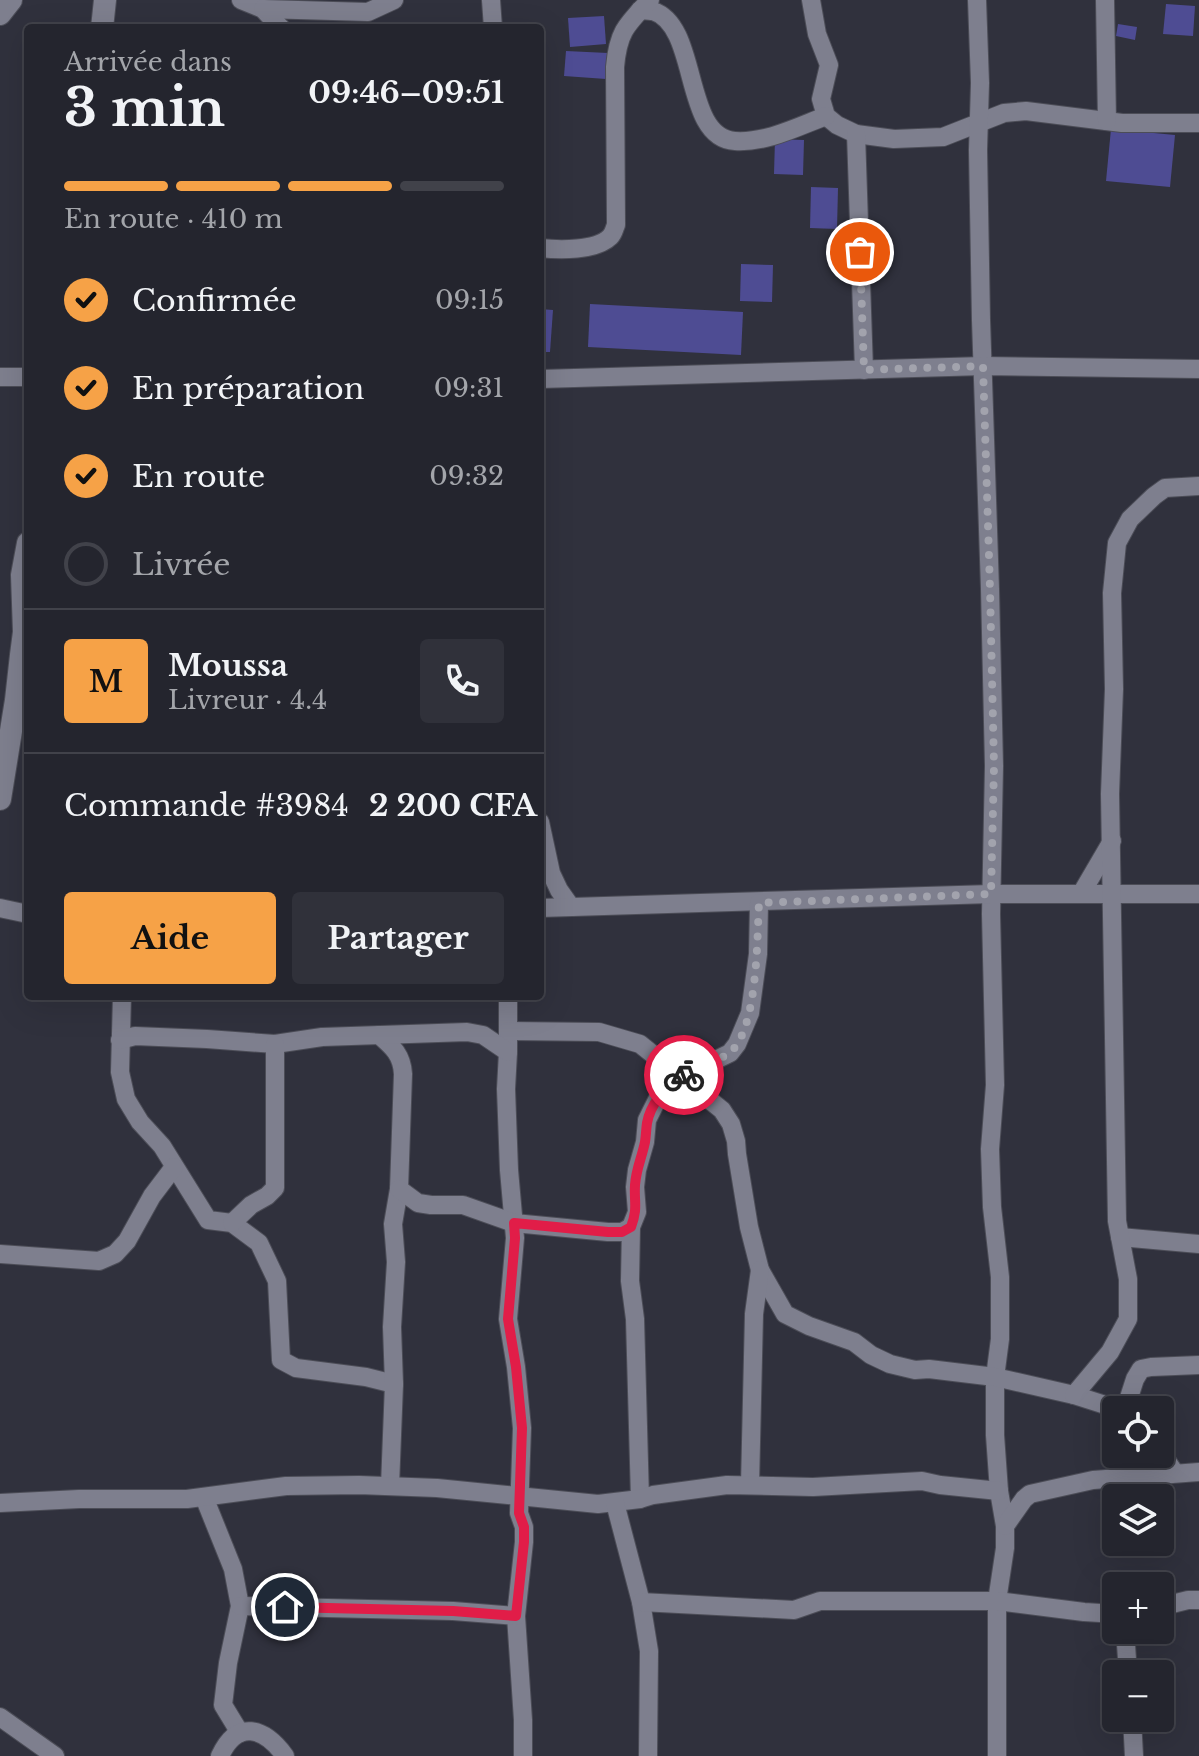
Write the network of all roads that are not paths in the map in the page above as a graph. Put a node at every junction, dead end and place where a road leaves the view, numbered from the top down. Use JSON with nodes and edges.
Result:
{"nodes":[{"id":1,"x":105,"y":0,"type":"edge"},
{"id":2,"x":241,"y":0,"type":"edge"},
{"id":3,"x":394,"y":0,"type":"edge"},
{"id":4,"x":491,"y":0,"type":"edge"},
{"id":5,"x":811,"y":0,"type":"edge"},
{"id":6,"x":1105,"y":0,"type":"edge"},
{"id":7,"x":645,"y":5,"type":"edge"},
{"id":8,"x":975,"y":5,"type":"edge"},
{"id":9,"x":263,"y":9,"type":"junction"},
{"id":10,"x":102,"y":24,"type":"edge"},
{"id":11,"x":277,"y":24,"type":"edge"},
{"id":12,"x":493,"y":24,"type":"edge"},
{"id":13,"x":826,"y":116,"type":"junction"},
{"id":14,"x":1107,"y":121,"type":"junction"},
{"id":15,"x":1199,"y":123,"type":"edge"},
{"id":16,"x":979,"y":124,"type":"junction"},
{"id":17,"x":856,"y":134,"type":"junction"},
{"id":18,"x":544,"y":248,"type":"edge"},
{"id":19,"x":983,"y":366,"type":"junction"},
{"id":20,"x":1199,"y":369,"type":"edge"},
{"id":21,"x":864,"y":370,"type":"junction"},
{"id":22,"x":0,"y":377,"type":"edge"},
{"id":23,"x":24,"y":377,"type":"edge"},
{"id":24,"x":544,"y":379,"type":"edge"},
{"id":25,"x":1199,"y":486,"type":"edge"},
{"id":26,"x":24,"y":564,"type":"edge"},
{"id":27,"x":24,"y":632,"type":"edge"},
{"id":28,"x":24,"y":673,"type":"edge"},
{"id":29,"x":22,"y":710,"type":"edge"},
{"id":30,"x":0,"y":799,"type":"edge"},
{"id":31,"x":544,"y":841,"type":"edge"},
{"id":32,"x":1112,"y":841,"type":"junction"},
{"id":33,"x":991,"y":894,"type":"junction"},
{"id":34,"x":1081,"y":894,"type":"junction"},
{"id":35,"x":1112,"y":894,"type":"junction"},
{"id":36,"x":1199,"y":894,"type":"edge"},
{"id":37,"x":759,"y":903,"type":"junction"},
{"id":38,"x":571,"y":907,"type":"junction"},
{"id":39,"x":0,"y":908,"type":"edge"},
{"id":40,"x":544,"y":908,"type":"edge"},
{"id":41,"x":24,"y":913,"type":"edge"},
{"id":42,"x":122,"y":1000,"type":"edge"},
{"id":43,"x":508,"y":1000,"type":"edge"},
{"id":44,"x":508,"y":1031,"type":"junction"},
{"id":45,"x":379,"y":1035,"type":"junction"},
{"id":46,"x":120,"y":1040,"type":"junction"},
{"id":47,"x":275,"y":1044,"type":"junction"},
{"id":48,"x":508,"y":1052,"type":"junction"},
{"id":49,"x":681,"y":1077,"type":"junction"},
{"id":50,"x":174,"y":1167,"type":"junction"},
{"id":51,"x":399,"y":1189,"type":"junction"},
{"id":52,"x":232,"y":1223,"type":"junction"},
{"id":53,"x":514,"y":1223,"type":"junction"},
{"id":54,"x":631,"y":1227,"type":"junction"},
{"id":55,"x":1120,"y":1237,"type":"junction"},
{"id":56,"x":1199,"y":1244,"type":"edge"},
{"id":57,"x":0,"y":1254,"type":"edge"},
{"id":58,"x":760,"y":1270,"type":"junction"},
{"id":59,"x":1199,"y":1365,"type":"edge"},
{"id":60,"x":995,"y":1377,"type":"junction"},
{"id":61,"x":394,"y":1384,"type":"junction"},
{"id":62,"x":1074,"y":1395,"type":"junction"},
{"id":63,"x":1128,"y":1396,"type":"edge"},
{"id":64,"x":1102,"y":1404,"type":"edge"},
{"id":65,"x":1172,"y":1468,"type":"edge"},
{"id":66,"x":1199,"y":1472,"type":"edge"},
{"id":67,"x":1175,"y":1473,"type":"junction"},
{"id":68,"x":750,"y":1485,"type":"junction"},
{"id":69,"x":390,"y":1486,"type":"junction"},
{"id":70,"x":999,"y":1491,"type":"junction"},
{"id":71,"x":520,"y":1496,"type":"junction"},
{"id":72,"x":204,"y":1497,"type":"junction"},
{"id":73,"x":640,"y":1499,"type":"junction"},
{"id":74,"x":0,"y":1503,"type":"edge"},
{"id":75,"x":615,"y":1503,"type":"junction"},
{"id":76,"x":1005,"y":1526,"type":"junction"},
{"id":77,"x":1199,"y":1600,"type":"edge"},
{"id":78,"x":997,"y":1601,"type":"junction"},
{"id":79,"x":641,"y":1602,"type":"junction"},
{"id":80,"x":1174,"y":1603,"type":"edge"},
{"id":81,"x":240,"y":1606,"type":"junction"},
{"id":82,"x":1102,"y":1613,"type":"edge"},
{"id":83,"x":516,"y":1616,"type":"junction"},
{"id":84,"x":0,"y":1717,"type":"edge"},
{"id":85,"x":1133,"y":1732,"type":"edge"},
{"id":86,"x":240,"y":1733,"type":"junction"},
{"id":87,"x":55,"y":1756,"type":"edge"},
{"id":88,"x":220,"y":1756,"type":"edge"},
{"id":89,"x":285,"y":1756,"type":"edge"},
{"id":90,"x":523,"y":1756,"type":"edge"},
{"id":91,"x":648,"y":1756,"type":"edge"},
{"id":92,"x":997,"y":1756,"type":"edge"},
{"id":93,"x":1134,"y":1756,"type":"edge"}],
"edges":[{"from":1,"to":10,"type":"street"},
{"from":2,"to":9,"type":"street"},
{"from":3,"to":9,"type":"street"},
{"from":4,"to":12,"type":"street"},
{"from":5,"to":13,"type":"street"},
{"from":6,"to":14,"type":"street"},
{"from":7,"to":13,"type":"street"},
{"from":7,"to":18,"type":"street"},
{"from":8,"to":16,"type":"street"},
{"from":9,"to":11,"type":"street"},
{"from":13,"to":17,"type":"street"},
{"from":14,"to":15,"type":"street"},
{"from":14,"to":16,"type":"street"},
{"from":16,"to":17,"type":"street"},
{"from":16,"to":19,"type":"street"},
{"from":17,"to":21,"type":"street"},
{"from":19,"to":20,"type":"street"},
{"from":19,"to":21,"type":"street"},
{"from":19,"to":33,"type":"street"},
{"from":21,"to":24,"type":"street"},
{"from":22,"to":23,"type":"street"},
{"from":25,"to":32,"type":"street"},
{"from":26,"to":27,"type":"street"},
{"from":28,"to":29,"type":"street"},
{"from":29,"to":30,"type":"street"},
{"from":31,"to":38,"type":"street"},
{"from":32,"to":34,"type":"street"},
{"from":32,"to":35,"type":"street"},
{"from":33,"to":34,"type":"street"},
{"from":33,"to":37,"type":"street"},
{"from":33,"to":60,"type":"street"},
{"from":34,"to":35,"type":"street"},
{"from":35,"to":36,"type":"street"},
{"from":35,"to":55,"type":"street"},
{"from":37,"to":38,"type":"street"},
{"from":37,"to":49,"type":"street"},
{"from":38,"to":40,"type":"street"},
{"from":39,"to":41,"type":"street"},
{"from":42,"to":46,"type":"street"},
{"from":43,"to":44,"type":"street"},
{"from":44,"to":48,"type":"street"},
{"from":44,"to":49,"type":"street"},
{"from":45,"to":47,"type":"street"},
{"from":45,"to":48,"type":"street"},
{"from":45,"to":51,"type":"street"},
{"from":46,"to":47,"type":"street"},
{"from":46,"to":50,"type":"street"},
{"from":47,"to":52,"type":"street"},
{"from":48,"to":53,"type":"street"},
{"from":49,"to":54,"type":"street"},
{"from":49,"to":58,"type":"street"},
{"from":50,"to":52,"type":"street"},
{"from":50,"to":57,"type":"street"},
{"from":51,"to":53,"type":"street"},
{"from":51,"to":61,"type":"street"},
{"from":52,"to":61,"type":"street"},
{"from":53,"to":54,"type":"street"},
{"from":53,"to":71,"type":"street"},
{"from":54,"to":73,"type":"street"},
{"from":55,"to":56,"type":"street"},
{"from":55,"to":62,"type":"street"},
{"from":58,"to":60,"type":"street"},
{"from":58,"to":68,"type":"street"},
{"from":59,"to":63,"type":"street"},
{"from":60,"to":62,"type":"street"},
{"from":60,"to":70,"type":"street"},
{"from":61,"to":69,"type":"street"},
{"from":62,"to":64,"type":"street"},
{"from":65,"to":67,"type":"street"},
{"from":66,"to":67,"type":"street"},
{"from":67,"to":76,"type":"street"},
{"from":68,"to":70,"type":"street"},
{"from":68,"to":73,"type":"street"},
{"from":69,"to":71,"type":"street"},
{"from":69,"to":72,"type":"street"},
{"from":70,"to":76,"type":"street"},
{"from":71,"to":75,"type":"street"},
{"from":71,"to":83,"type":"street"},
{"from":72,"to":74,"type":"street"},
{"from":72,"to":81,"type":"street"},
{"from":73,"to":75,"type":"street"},
{"from":75,"to":79,"type":"street"},
{"from":76,"to":78,"type":"street"},
{"from":77,"to":80,"type":"street"},
{"from":78,"to":79,"type":"street"},
{"from":78,"to":82,"type":"street"},
{"from":78,"to":92,"type":"street"},
{"from":79,"to":91,"type":"street"},
{"from":81,"to":83,"type":"street"},
{"from":81,"to":86,"type":"street"},
{"from":83,"to":90,"type":"street"},
{"from":84,"to":87,"type":"street"},
{"from":85,"to":93,"type":"street"},
{"from":86,"to":88,"type":"street"},
{"from":86,"to":89,"type":"street"}]}
